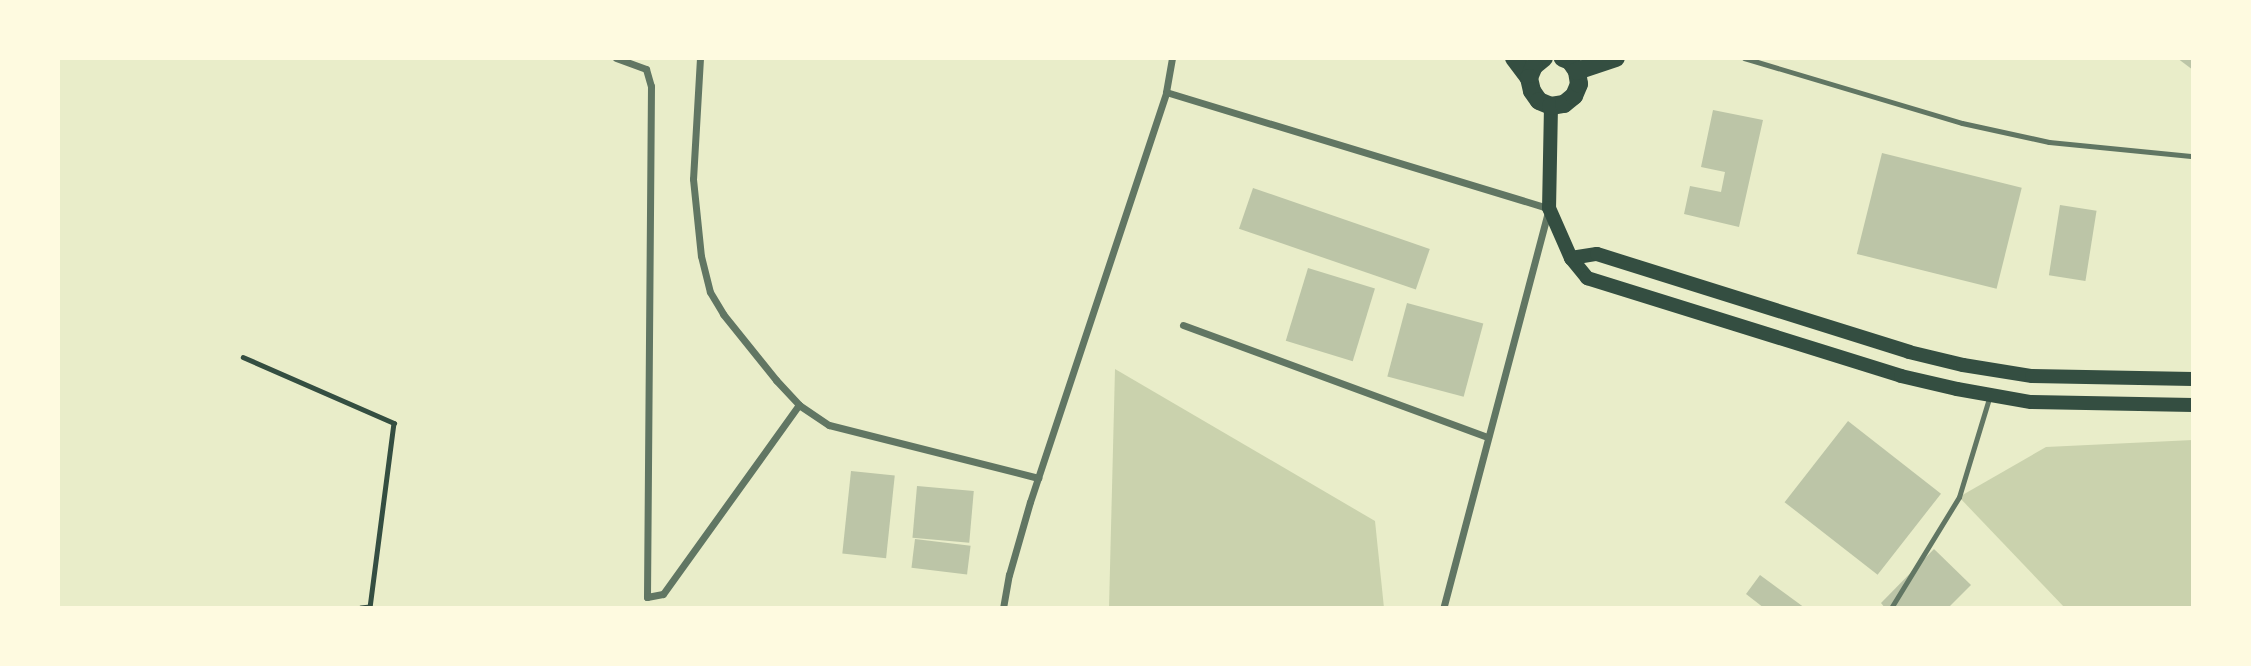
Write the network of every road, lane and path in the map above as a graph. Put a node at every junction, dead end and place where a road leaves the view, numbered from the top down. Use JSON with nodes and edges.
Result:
{"nodes":[{"id":1,"x":616,"y":58,"type":"edge"},
{"id":2,"x":700,"y":58,"type":"edge"},
{"id":3,"x":1172,"y":58,"type":"edge"},
{"id":4,"x":1514,"y":58,"type":"edge"},
{"id":5,"x":1544,"y":58,"type":"edge"},
{"id":6,"x":1563,"y":58,"type":"edge"},
{"id":7,"x":1616,"y":58,"type":"edge"},
{"id":8,"x":1744,"y":58,"type":"edge"},
{"id":9,"x":1577,"y":71,"type":"junction"},
{"id":10,"x":1529,"y":78,"type":"junction"},
{"id":11,"x":1166,"y":92,"type":"junction"},
{"id":12,"x":1551,"y":106,"type":"junction"},
{"id":13,"x":2193,"y":156,"type":"edge"},
{"id":14,"x":1549,"y":208,"type":"junction"},
{"id":15,"x":1572,"y":258,"type":"junction"},
{"id":16,"x":1183,"y":325,"type":"dead end"},
{"id":17,"x":243,"y":357,"type":"dead end"},
{"id":18,"x":2193,"y":379,"type":"edge"},
{"id":19,"x":1990,"y":395,"type":"junction"},
{"id":20,"x":799,"y":405,"type":"junction"},
{"id":21,"x":2193,"y":405,"type":"edge"},
{"id":22,"x":1488,"y":437,"type":"junction"},
{"id":23,"x":1038,"y":478,"type":"junction"},
{"id":24,"x":361,"y":608,"type":"edge"},
{"id":25,"x":1003,"y":608,"type":"edge"},
{"id":26,"x":1443,"y":608,"type":"edge"},
{"id":27,"x":1891,"y":608,"type":"edge"}],
"edges":[{"from":1,"to":20,"type":"street"},
{"from":2,"to":20,"type":"street"},
{"from":3,"to":11,"type":"street"},
{"from":4,"to":10,"type":"main road"},
{"from":5,"to":10,"type":"main road"},
{"from":6,"to":9,"type":"main road"},
{"from":7,"to":9,"type":"main road"},
{"from":8,"to":13,"type":"lane"},
{"from":9,"to":12,"type":"main road"},
{"from":10,"to":12,"type":"main road"},
{"from":11,"to":14,"type":"street"},
{"from":11,"to":23,"type":"street"},
{"from":12,"to":14,"type":"main road"},
{"from":14,"to":15,"type":"main road"},
{"from":14,"to":22,"type":"street"},
{"from":15,"to":18,"type":"main road"},
{"from":15,"to":19,"type":"main road"},
{"from":16,"to":22,"type":"street"},
{"from":17,"to":24,"type":"path"},
{"from":19,"to":21,"type":"main road"},
{"from":19,"to":27,"type":"lane"},
{"from":20,"to":23,"type":"street"},
{"from":22,"to":26,"type":"street"},
{"from":23,"to":25,"type":"street"}]}
